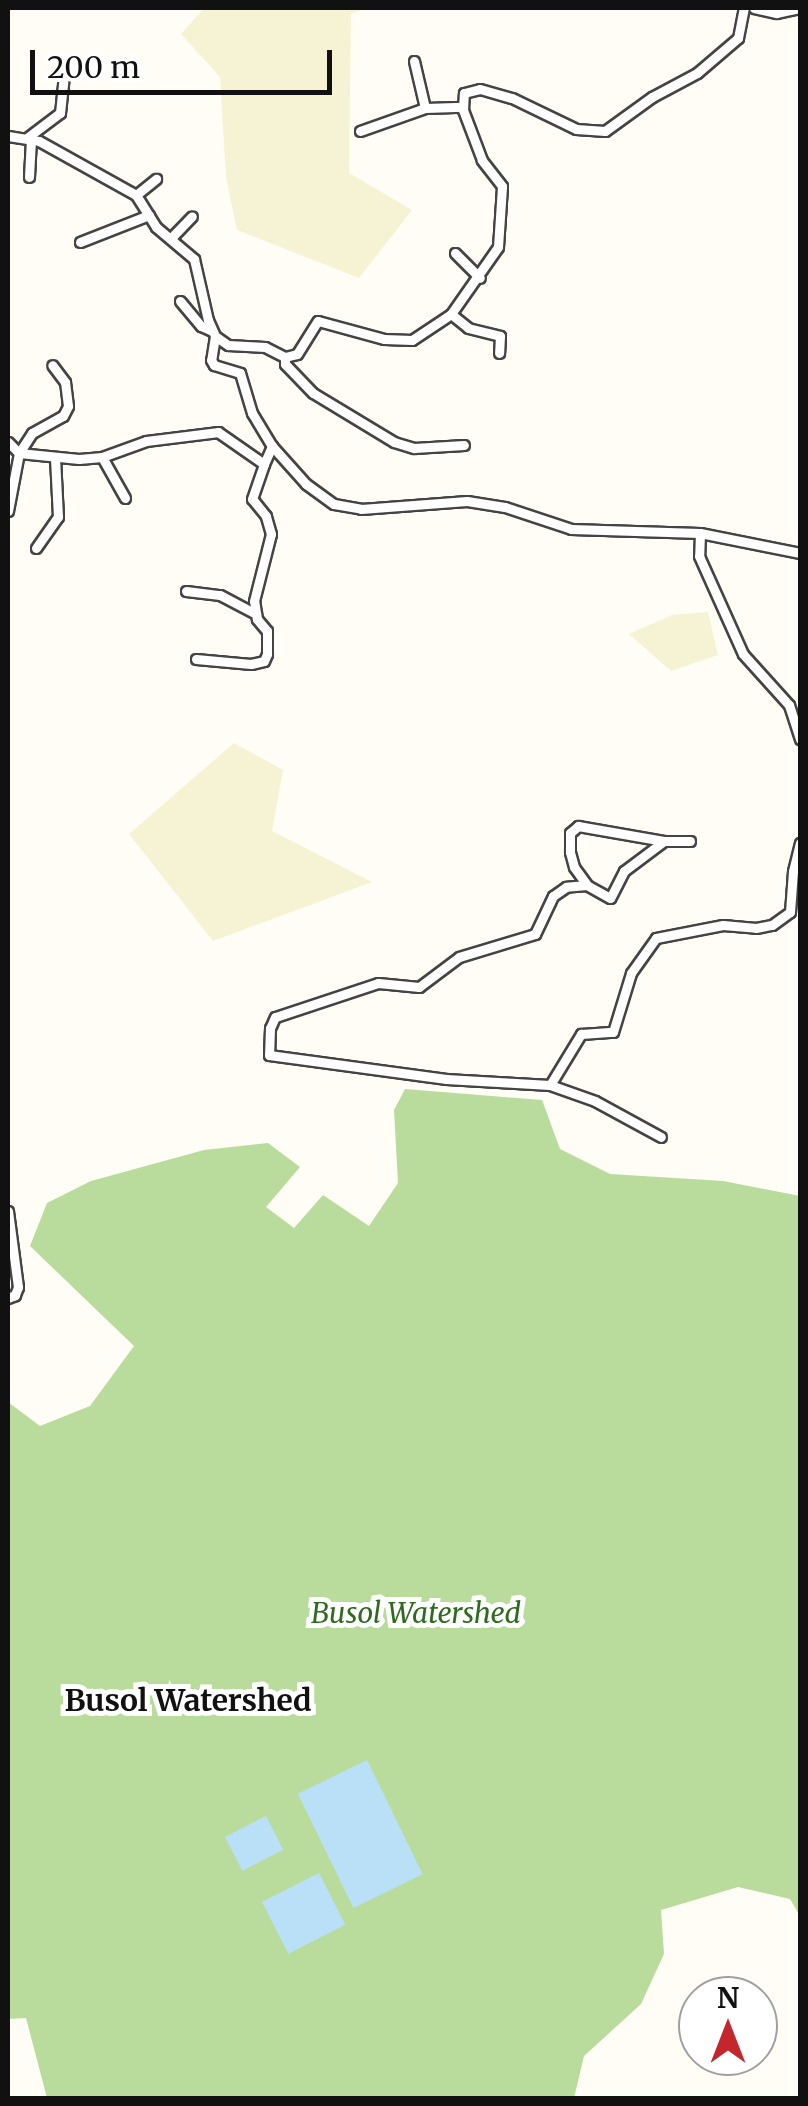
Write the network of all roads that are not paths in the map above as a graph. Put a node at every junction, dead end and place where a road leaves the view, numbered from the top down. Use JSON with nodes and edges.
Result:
{"nodes":[{"id":1,"x":744,"y":8,"type":"edge"},
{"id":2,"x":754,"y":8,"type":"edge"},
{"id":3,"x":800,"y":8,"type":"edge"},
{"id":4,"x":414,"y":60,"type":"dead end"},
{"id":5,"x":64,"y":74,"type":"dead end"},
{"id":6,"x":462,"y":107,"type":"junction"},
{"id":7,"x":425,"y":108,"type":"junction"},
{"id":8,"x":360,"y":131,"type":"dead end"},
{"id":9,"x":8,"y":136,"type":"edge"},
{"id":10,"x":30,"y":138,"type":"junction"},
{"id":11,"x":29,"y":177,"type":"dead end"},
{"id":12,"x":156,"y":179,"type":"dead end"},
{"id":13,"x":136,"y":195,"type":"junction"},
{"id":14,"x":149,"y":214,"type":"junction"},
{"id":15,"x":192,"y":216,"type":"dead end"},
{"id":16,"x":170,"y":238,"type":"junction"},
{"id":17,"x":80,"y":242,"type":"dead end"},
{"id":18,"x":455,"y":253,"type":"dead end"},
{"id":19,"x":480,"y":278,"type":"junction"},
{"id":20,"x":180,"y":301,"type":"dead end"},
{"id":21,"x":450,"y":314,"type":"junction"},
{"id":22,"x":214,"y":334,"type":"junction"},
{"id":23,"x":499,"y":354,"type":"dead end"},
{"id":24,"x":285,"y":357,"type":"junction"},
{"id":25,"x":52,"y":364,"type":"dead end"},
{"id":26,"x":8,"y":442,"type":"edge"},
{"id":27,"x":464,"y":445,"type":"dead end"},
{"id":28,"x":272,"y":446,"type":"junction"},
{"id":29,"x":19,"y":454,"type":"junction"},
{"id":30,"x":102,"y":457,"type":"junction"},
{"id":31,"x":55,"y":458,"type":"junction"},
{"id":32,"x":264,"y":464,"type":"junction"},
{"id":33,"x":126,"y":498,"type":"dead end"},
{"id":34,"x":8,"y":511,"type":"edge"},
{"id":35,"x":700,"y":533,"type":"junction"},
{"id":36,"x":36,"y":548,"type":"dead end"},
{"id":37,"x":800,"y":553,"type":"edge"},
{"id":38,"x":186,"y":591,"type":"dead end"},
{"id":39,"x":256,"y":614,"type":"junction"},
{"id":40,"x":196,"y":659,"type":"dead end"},
{"id":41,"x":800,"y":740,"type":"edge"},
{"id":42,"x":664,"y":841,"type":"junction"},
{"id":43,"x":690,"y":841,"type":"dead end"},
{"id":44,"x":800,"y":843,"type":"edge"},
{"id":45,"x":587,"y":885,"type":"junction"},
{"id":46,"x":550,"y":1085,"type":"junction"},
{"id":47,"x":661,"y":1137,"type":"dead end"},
{"id":48,"x":8,"y":1211,"type":"edge"},
{"id":49,"x":8,"y":1298,"type":"edge"}],
"edges":[{"from":1,"to":6,"type":"street"},
{"from":2,"to":3,"type":"street"},
{"from":4,"to":7,"type":"street"},
{"from":5,"to":10,"type":"street"},
{"from":6,"to":7,"type":"street"},
{"from":6,"to":19,"type":"street"},
{"from":7,"to":8,"type":"street"},
{"from":9,"to":10,"type":"street"},
{"from":10,"to":11,"type":"street"},
{"from":10,"to":13,"type":"street"},
{"from":12,"to":13,"type":"street"},
{"from":13,"to":14,"type":"street"},
{"from":14,"to":16,"type":"street"},
{"from":14,"to":17,"type":"street"},
{"from":15,"to":16,"type":"street"},
{"from":16,"to":22,"type":"street"},
{"from":18,"to":19,"type":"street"},
{"from":19,"to":21,"type":"street"},
{"from":20,"to":22,"type":"street"},
{"from":21,"to":23,"type":"street"},
{"from":21,"to":24,"type":"street"},
{"from":22,"to":24,"type":"street"},
{"from":22,"to":28,"type":"street"},
{"from":24,"to":27,"type":"street"},
{"from":25,"to":29,"type":"street"},
{"from":26,"to":29,"type":"street"},
{"from":28,"to":32,"type":"street"},
{"from":28,"to":35,"type":"street"},
{"from":29,"to":31,"type":"street"},
{"from":29,"to":34,"type":"street"},
{"from":30,"to":31,"type":"street"},
{"from":30,"to":32,"type":"street"},
{"from":30,"to":33,"type":"street"},
{"from":31,"to":36,"type":"street"},
{"from":32,"to":39,"type":"street"},
{"from":35,"to":37,"type":"street"},
{"from":35,"to":41,"type":"street"},
{"from":38,"to":39,"type":"street"},
{"from":39,"to":40,"type":"street"},
{"from":42,"to":43,"type":"street"},
{"from":42,"to":45,"type":"street"},
{"from":42,"to":45,"type":"street"},
{"from":44,"to":46,"type":"street"},
{"from":45,"to":46,"type":"street"},
{"from":46,"to":47,"type":"street"},
{"from":48,"to":49,"type":"street"}]}
